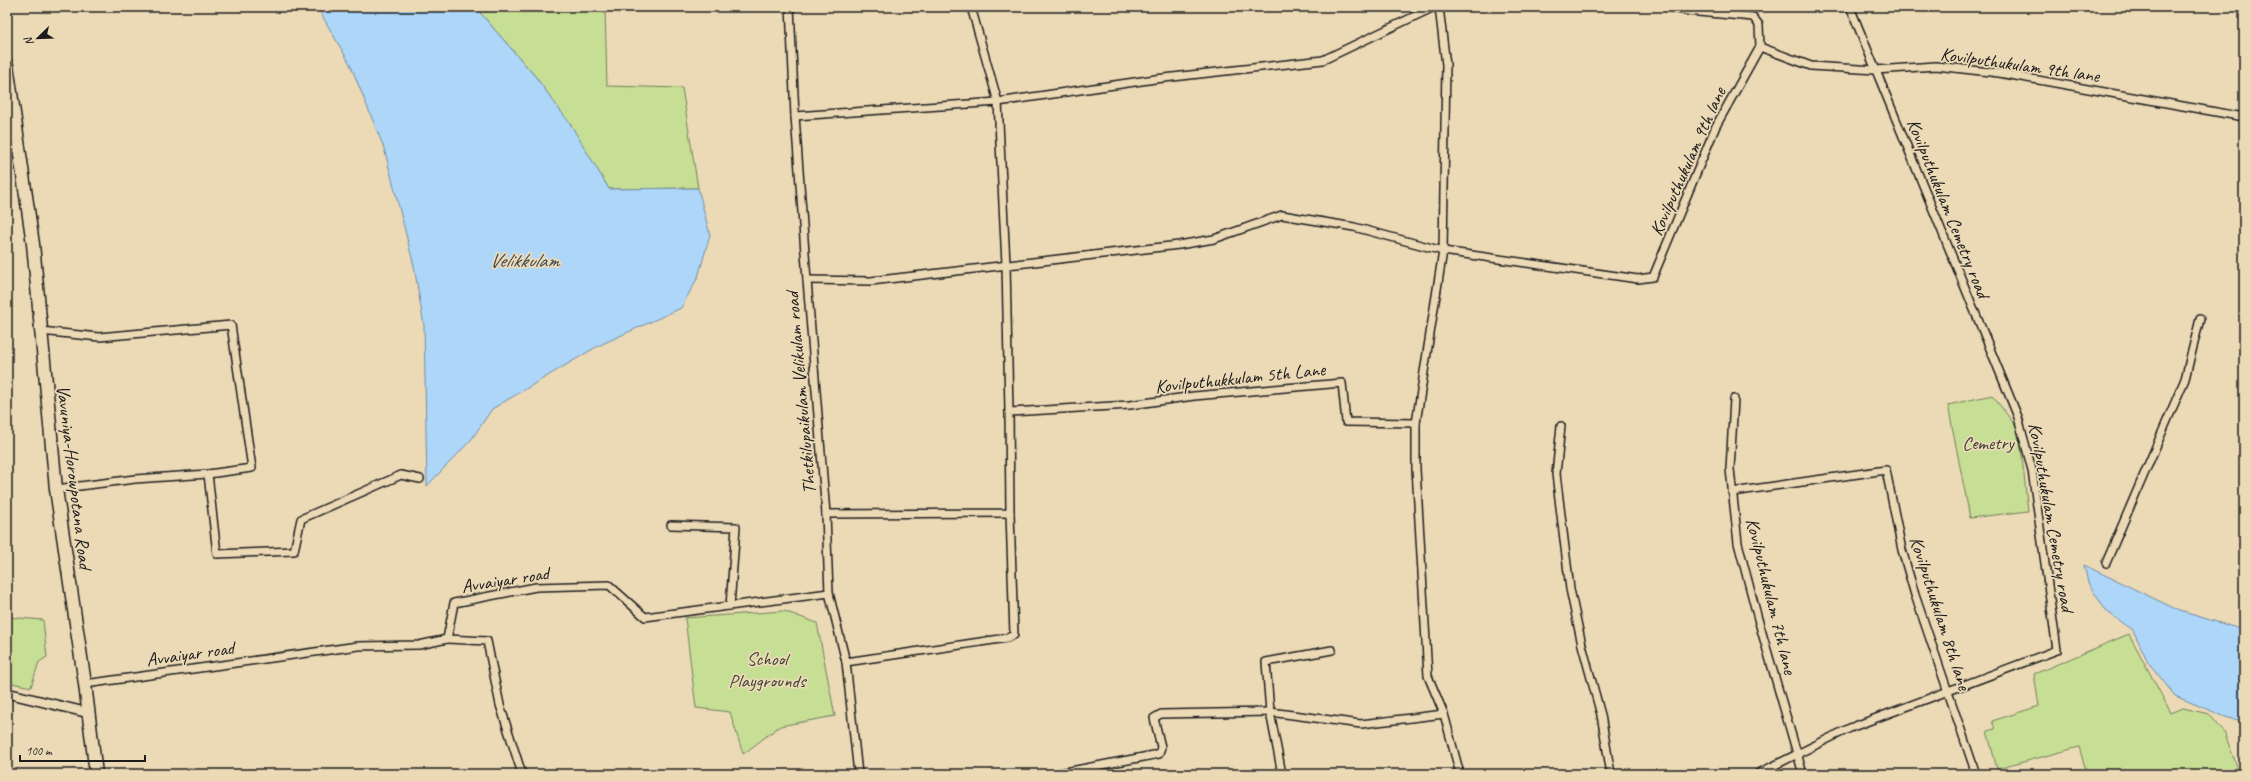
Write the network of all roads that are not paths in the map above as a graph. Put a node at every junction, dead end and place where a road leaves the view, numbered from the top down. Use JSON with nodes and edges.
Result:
{"nodes":[{"id":1,"x":790,"y":7,"type":"edge"},
{"id":2,"x":971,"y":7,"type":"edge"},
{"id":3,"x":1434,"y":7,"type":"edge"},
{"id":4,"x":1439,"y":7,"type":"edge"},
{"id":5,"x":1669,"y":7,"type":"edge"},
{"id":6,"x":1850,"y":7,"type":"edge"},
{"id":7,"x":1760,"y":47,"type":"junction"},
{"id":8,"x":7,"y":65,"type":"edge"},
{"id":9,"x":1875,"y":70,"type":"junction"},
{"id":10,"x":998,"y":102,"type":"junction"},
{"id":11,"x":795,"y":116,"type":"junction"},
{"id":12,"x":2244,"y":117,"type":"edge"},
{"id":13,"x":1443,"y":251,"type":"junction"},
{"id":14,"x":1006,"y":264,"type":"junction"},
{"id":15,"x":806,"y":280,"type":"junction"},
{"id":16,"x":2200,"y":319,"type":"dead end"},
{"id":17,"x":41,"y":331,"type":"junction"},
{"id":18,"x":1734,"y":399,"type":"dead end"},
{"id":19,"x":1009,"y":412,"type":"junction"},
{"id":20,"x":1416,"y":423,"type":"junction"},
{"id":21,"x":1561,"y":426,"type":"dead end"},
{"id":22,"x":208,"y":474,"type":"junction"},
{"id":23,"x":420,"y":479,"type":"dead end"},
{"id":24,"x":56,"y":489,"type":"junction"},
{"id":25,"x":1732,"y":492,"type":"junction"},
{"id":26,"x":1010,"y":513,"type":"junction"},
{"id":27,"x":826,"y":514,"type":"junction"},
{"id":28,"x":671,"y":525,"type":"dead end"},
{"id":29,"x":2106,"y":563,"type":"dead end"},
{"id":30,"x":829,"y":592,"type":"junction"},
{"id":31,"x":730,"y":606,"type":"junction"},
{"id":32,"x":447,"y":639,"type":"junction"},
{"id":33,"x":1332,"y":650,"type":"dead end"},
{"id":34,"x":846,"y":662,"type":"junction"},
{"id":35,"x":85,"y":684,"type":"junction"},
{"id":36,"x":1948,"y":689,"type":"junction"},
{"id":37,"x":7,"y":693,"type":"edge"},
{"id":38,"x":1270,"y":712,"type":"junction"},
{"id":39,"x":89,"y":713,"type":"junction"},
{"id":40,"x":1444,"y":714,"type":"junction"},
{"id":41,"x":1797,"y":755,"type":"junction"},
{"id":42,"x":96,"y":774,"type":"edge"},
{"id":43,"x":522,"y":774,"type":"edge"},
{"id":44,"x":858,"y":774,"type":"edge"},
{"id":45,"x":1055,"y":774,"type":"edge"},
{"id":46,"x":1282,"y":774,"type":"edge"},
{"id":47,"x":1460,"y":774,"type":"edge"},
{"id":48,"x":1611,"y":774,"type":"edge"},
{"id":49,"x":1757,"y":774,"type":"edge"},
{"id":50,"x":1803,"y":774,"type":"edge"},
{"id":51,"x":1976,"y":774,"type":"edge"}],
"edges":[{"from":1,"to":11,"type":"street","name":"Thetkilupaikulam Velikulam road"},
{"from":2,"to":10,"type":"street"},
{"from":3,"to":10,"type":"street"},
{"from":4,"to":13,"type":"street"},
{"from":5,"to":7,"type":"street"},
{"from":6,"to":9,"type":"street"},
{"from":7,"to":9,"type":"street","name":"Kovilputhukulam 9th lane"},
{"from":7,"to":13,"type":"street","name":"Kovilputhukulam 9th lane"},
{"from":8,"to":17,"type":"highway","name":"Vavuniya-Horowpotana Road"},
{"from":9,"to":12,"type":"street","name":"Kovilputhukulam 9th lane"},
{"from":9,"to":36,"type":"street","name":"Kovilputhukulam Cemetry road"},
{"from":10,"to":11,"type":"street"},
{"from":10,"to":14,"type":"street"},
{"from":11,"to":15,"type":"street","name":"Thetkilupaikulam Velikulam road"},
{"from":13,"to":14,"type":"street"},
{"from":13,"to":20,"type":"street"},
{"from":14,"to":15,"type":"street"},
{"from":14,"to":19,"type":"street"},
{"from":15,"to":27,"type":"street","name":"Thetkilupaikulam Velikulam road"},
{"from":16,"to":29,"type":"street"},
{"from":17,"to":22,"type":"street"},
{"from":17,"to":24,"type":"highway","name":"Vavuniya-Horowpotana Road"},
{"from":18,"to":25,"type":"street","name":"Kovilputhukulam 7th lane"},
{"from":19,"to":20,"type":"street","name":"Kovilputhukkulam 5th Lane"},
{"from":19,"to":26,"type":"street"},
{"from":20,"to":40,"type":"street"},
{"from":21,"to":48,"type":"street"},
{"from":22,"to":23,"type":"street"},
{"from":22,"to":24,"type":"street"},
{"from":24,"to":35,"type":"highway","name":"Vavuniya-Horowpotana Road"},
{"from":25,"to":36,"type":"street","name":"Kovilputhukulam 8th lane"},
{"from":25,"to":41,"type":"street","name":"Kovilputhukulam 7th lane"},
{"from":26,"to":27,"type":"street"},
{"from":26,"to":34,"type":"street"},
{"from":27,"to":30,"type":"street","name":"Thetkilupaikulam Velikulam road"},
{"from":28,"to":31,"type":"street"},
{"from":30,"to":31,"type":"street","name":"Avvaiyar road"},
{"from":30,"to":34,"type":"street","name":"Thetkilupaikulam Velikulam road"},
{"from":31,"to":32,"type":"street","name":"Avvaiyar road"},
{"from":32,"to":35,"type":"street","name":"Avvaiyar road"},
{"from":32,"to":43,"type":"street"},
{"from":33,"to":38,"type":"street"},
{"from":34,"to":44,"type":"street","name":"Thetkilupaikulam Velikulam road"},
{"from":35,"to":39,"type":"highway","name":"Vavuniya-Horowpotana Road"},
{"from":36,"to":41,"type":"street","name":"Kovilputhukulam Cemetry road"},
{"from":36,"to":51,"type":"street","name":"Kovilputhukulam 8th lane"},
{"from":37,"to":39,"type":"street"},
{"from":38,"to":40,"type":"street"},
{"from":38,"to":45,"type":"street"},
{"from":38,"to":46,"type":"street"},
{"from":39,"to":42,"type":"highway","name":"Vavuniya-Horowpotana Road"},
{"from":40,"to":47,"type":"street"},
{"from":41,"to":49,"type":"street","name":"Kovilputhukulam Cemetry road"},
{"from":41,"to":50,"type":"street","name":"Kovilputhukulam 7th lane"}]}
